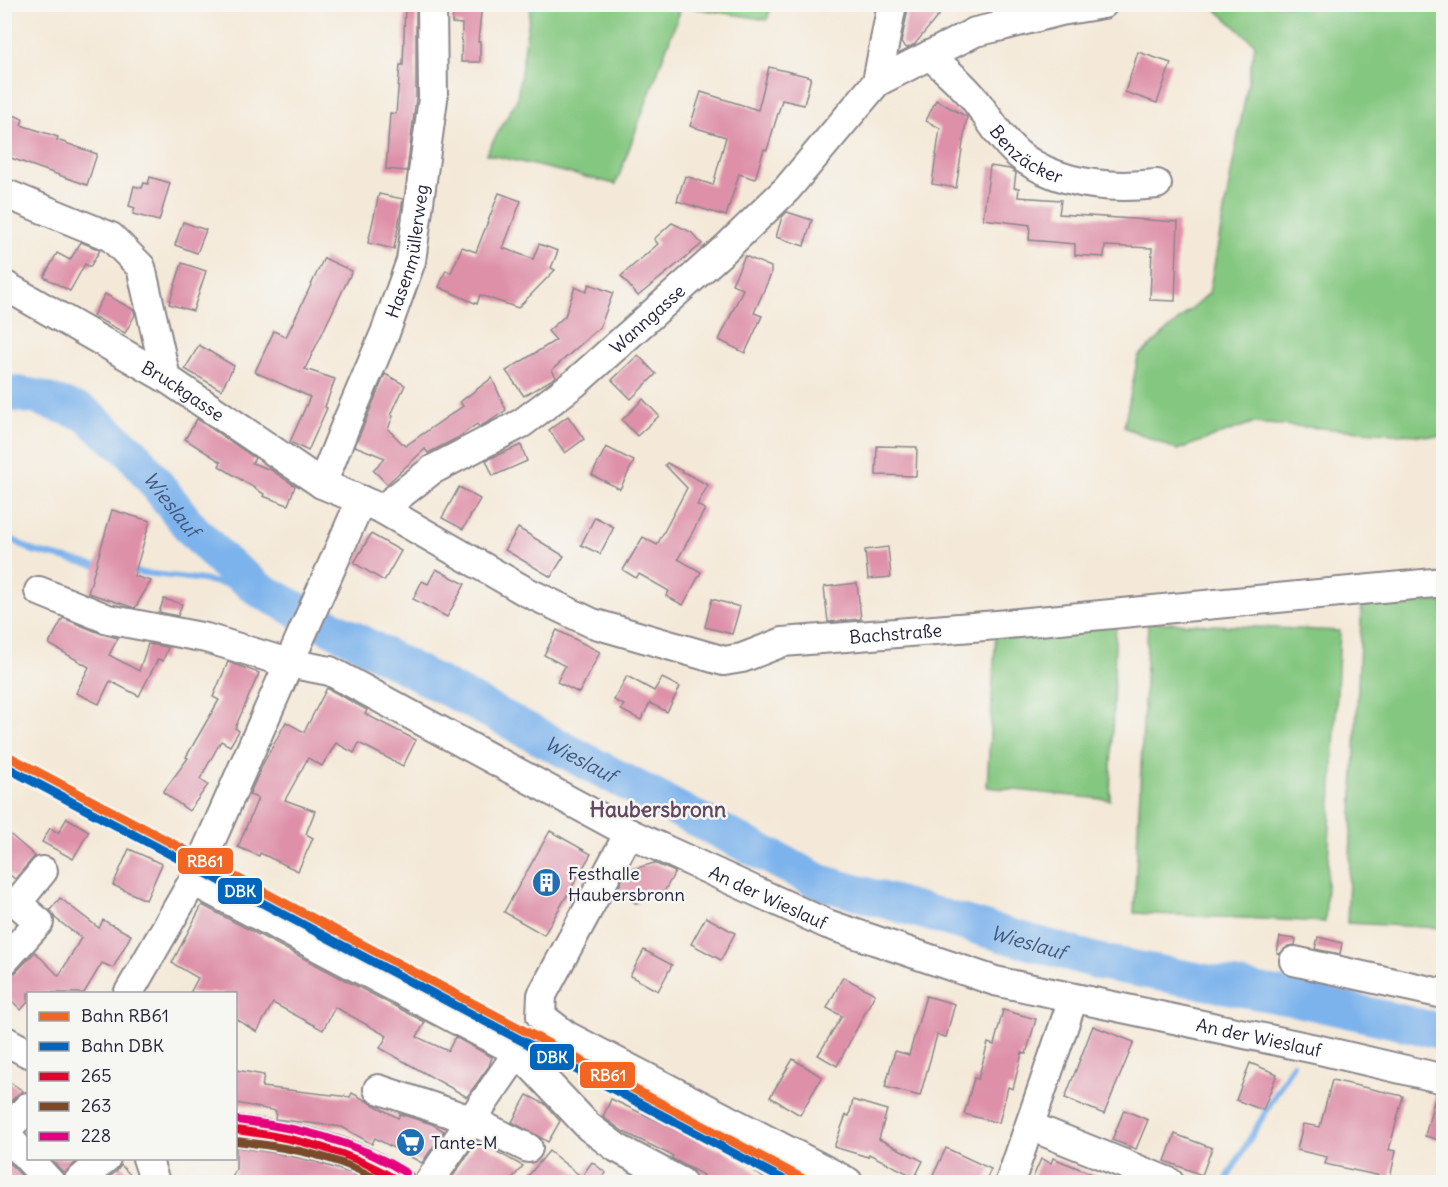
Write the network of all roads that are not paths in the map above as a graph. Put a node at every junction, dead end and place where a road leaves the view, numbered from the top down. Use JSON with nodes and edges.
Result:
{"nodes":[{"id":1,"x":432,"y":4,"type":"edge"},
{"id":2,"x":892,"y":4,"type":"edge"},
{"id":3,"x":1104,"y":4,"type":"edge"},
{"id":4,"x":1007,"y":15,"type":"edge"},
{"id":5,"x":930,"y":55,"type":"junction"},
{"id":6,"x":877,"y":82,"type":"junction"},
{"id":7,"x":1157,"y":184,"type":"dead end"},
{"id":8,"x":4,"y":193,"type":"edge"},
{"id":9,"x":4,"y":285,"type":"edge"},
{"id":10,"x":166,"y":378,"type":"junction"},
{"id":11,"x":322,"y":484,"type":"junction"},
{"id":12,"x":371,"y":505,"type":"junction"},
{"id":13,"x":1443,"y":582,"type":"edge"},
{"id":14,"x":39,"y":591,"type":"dead end"},
{"id":15,"x":291,"y":656,"type":"junction"},
{"id":16,"x":629,"y":833,"type":"junction"},
{"id":17,"x":43,"y":871,"type":"dead end"},
{"id":18,"x":193,"y":881,"type":"junction"},
{"id":19,"x":4,"y":961,"type":"edge"},
{"id":20,"x":1294,"y":961,"type":"dead end"},
{"id":21,"x":129,"y":992,"type":"edge"},
{"id":22,"x":1443,"y":994,"type":"edge"},
{"id":23,"x":1073,"y":999,"type":"junction"},
{"id":24,"x":4,"y":1040,"type":"edge"},
{"id":25,"x":27,"y":1052,"type":"edge"},
{"id":26,"x":518,"y":1052,"type":"junction"},
{"id":27,"x":1443,"y":1079,"type":"edge"},
{"id":28,"x":378,"y":1089,"type":"dead end"},
{"id":29,"x":27,"y":1108,"type":"edge"},
{"id":30,"x":471,"y":1120,"type":"junction"},
{"id":31,"x":1030,"y":1126,"type":"junction"},
{"id":32,"x":237,"y":1130,"type":"edge"},
{"id":33,"x":5,"y":1134,"type":"edge"},
{"id":34,"x":528,"y":1148,"type":"dead end"},
{"id":35,"x":27,"y":1157,"type":"edge"},
{"id":36,"x":29,"y":1160,"type":"edge"},
{"id":37,"x":104,"y":1160,"type":"edge"},
{"id":38,"x":148,"y":1160,"type":"edge"},
{"id":39,"x":366,"y":1173,"type":"edge"},
{"id":40,"x":50,"y":1182,"type":"edge"},
{"id":41,"x":78,"y":1182,"type":"edge"},
{"id":42,"x":155,"y":1182,"type":"edge"},
{"id":43,"x":400,"y":1182,"type":"edge"},
{"id":44,"x":429,"y":1182,"type":"edge"},
{"id":45,"x":681,"y":1182,"type":"edge"},
{"id":46,"x":848,"y":1182,"type":"edge"},
{"id":47,"x":1010,"y":1182,"type":"edge"},
{"id":48,"x":1169,"y":1182,"type":"edge"}],
"edges":[{"from":1,"to":11,"type":"street","name":"Hasenmüllerweg"},
{"from":2,"to":6,"type":"street","name":"Wanngasse"},
{"from":3,"to":4,"type":"street","name":"Wanngasse"},
{"from":4,"to":5,"type":"street","name":"Wanngasse"},
{"from":5,"to":6,"type":"street","name":"Wanngasse"},
{"from":5,"to":7,"type":"street","name":"Benzäcker"},
{"from":6,"to":12,"type":"street","name":"Wanngasse"},
{"from":8,"to":10,"type":"street"},
{"from":9,"to":10,"type":"street","name":"Bruckgasse"},
{"from":10,"to":11,"type":"street","name":"Bruckgasse"},
{"from":11,"to":12,"type":"street","name":"Bruckgasse"},
{"from":12,"to":13,"type":"street","name":"Bachstraße"},
{"from":12,"to":15,"type":"street"},
{"from":14,"to":15,"type":"street"},
{"from":15,"to":16,"type":"street","name":"An der Wieslauf"},
{"from":15,"to":18,"type":"street"},
{"from":16,"to":23,"type":"street","name":"An der Wieslauf"},
{"from":16,"to":46,"type":"street"},
{"from":17,"to":19,"type":"street"},
{"from":18,"to":21,"type":"street"},
{"from":18,"to":26,"type":"street"},
{"from":20,"to":22,"type":"street"},
{"from":23,"to":27,"type":"street","name":"An der Wieslauf"},
{"from":23,"to":31,"type":"street"},
{"from":24,"to":25,"type":"street"},
{"from":26,"to":30,"type":"street"},
{"from":26,"to":45,"type":"street"},
{"from":28,"to":30,"type":"street"},
{"from":29,"to":33,"type":"street"},
{"from":30,"to":34,"type":"street"},
{"from":30,"to":44,"type":"street"},
{"from":31,"to":47,"type":"street"},
{"from":31,"to":48,"type":"street"},
{"from":32,"to":39,"type":"street"},
{"from":33,"to":35,"type":"street"},
{"from":36,"to":40,"type":"street"},
{"from":37,"to":41,"type":"street"},
{"from":38,"to":42,"type":"street"},
{"from":39,"to":43,"type":"street"}]}
